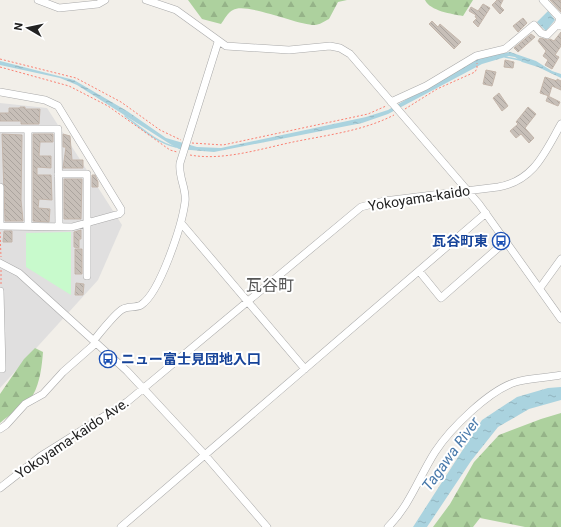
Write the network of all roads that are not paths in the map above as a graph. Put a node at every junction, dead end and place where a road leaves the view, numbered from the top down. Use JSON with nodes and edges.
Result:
{"nodes":[{"id":1,"x":38,"y":0,"type":"edge"},
{"id":2,"x":105,"y":0,"type":"edge"},
{"id":3,"x":146,"y":0,"type":"edge"},
{"id":4,"x":543,"y":0,"type":"edge"},
{"id":5,"x":559,"y":25,"type":"edge"},
{"id":6,"x":218,"y":42,"type":"junction"},
{"id":7,"x":0,"y":92,"type":"edge"},
{"id":8,"x":391,"y":102,"type":"junction"},
{"id":9,"x":561,"y":124,"type":"edge"},
{"id":10,"x":0,"y":129,"type":"edge"},
{"id":11,"x":28,"y":129,"type":"junction"},
{"id":12,"x":58,"y":174,"type":"junction"},
{"id":13,"x":0,"y":187,"type":"edge"},
{"id":14,"x":467,"y":190,"type":"junction"},
{"id":15,"x":486,"y":213,"type":"junction"},
{"id":16,"x":87,"y":223,"type":"junction"},
{"id":17,"x":181,"y":223,"type":"junction"},
{"id":18,"x":0,"y":226,"type":"edge"},
{"id":19,"x":28,"y":226,"type":"junction"},
{"id":20,"x":59,"y":226,"type":"junction"},
{"id":21,"x":506,"y":241,"type":"junction"},
{"id":22,"x":561,"y":260,"type":"edge"},
{"id":23,"x":0,"y":263,"type":"edge"},
{"id":24,"x":419,"y":271,"type":"junction"},
{"id":25,"x":87,"y":276,"type":"dead end"},
{"id":26,"x":540,"y":288,"type":"junction"},
{"id":27,"x":0,"y":291,"type":"edge"},
{"id":28,"x":246,"y":302,"type":"junction"},
{"id":29,"x":561,"y":319,"type":"edge"},
{"id":30,"x":95,"y":341,"type":"junction"},
{"id":31,"x":0,"y":369,"type":"edge"},
{"id":32,"x":305,"y":369,"type":"junction"},
{"id":33,"x":561,"y":375,"type":"edge"},
{"id":34,"x":143,"y":388,"type":"junction"},
{"id":35,"x":0,"y":430,"type":"edge"},
{"id":36,"x":205,"y":455,"type":"junction"},
{"id":37,"x":0,"y":488,"type":"edge"},
{"id":38,"x":122,"y":527,"type":"edge"},
{"id":39,"x":267,"y":527,"type":"edge"},
{"id":40,"x":388,"y":527,"type":"edge"}],
"edges":[{"from":1,"to":2,"type":"street"},
{"from":3,"to":6,"type":"street"},
{"from":4,"to":5,"type":"street"},
{"from":5,"to":8,"type":"street"},
{"from":6,"to":8,"type":"street"},
{"from":6,"to":17,"type":"street"},
{"from":7,"to":16,"type":"street"},
{"from":8,"to":14,"type":"street"},
{"from":9,"to":14,"type":"street","name":"Yokoyama-kaido"},
{"from":10,"to":11,"type":"street"},
{"from":11,"to":12,"type":"street"},
{"from":11,"to":19,"type":"street"},
{"from":12,"to":16,"type":"street"},
{"from":12,"to":20,"type":"street"},
{"from":13,"to":18,"type":"street"},
{"from":14,"to":15,"type":"street"},
{"from":14,"to":28,"type":"street","name":"Yokoyama-kaido"},
{"from":15,"to":21,"type":"street"},
{"from":15,"to":24,"type":"street"},
{"from":16,"to":20,"type":"street"},
{"from":16,"to":25,"type":"street"},
{"from":17,"to":28,"type":"street"},
{"from":17,"to":30,"type":"street"},
{"from":18,"to":19,"type":"street"},
{"from":19,"to":20,"type":"street"},
{"from":21,"to":24,"type":"street"},
{"from":21,"to":26,"type":"street"},
{"from":22,"to":26,"type":"street"},
{"from":23,"to":30,"type":"street"},
{"from":24,"to":32,"type":"street"},
{"from":26,"to":29,"type":"street"},
{"from":27,"to":31,"type":"street"},
{"from":28,"to":32,"type":"street"},
{"from":28,"to":34,"type":"street","name":"Yokoyama-kaido"},
{"from":30,"to":34,"type":"street"},
{"from":30,"to":35,"type":"street"},
{"from":32,"to":36,"type":"street"},
{"from":33,"to":40,"type":"street"},
{"from":34,"to":36,"type":"street"},
{"from":34,"to":37,"type":"street","name":"Yokoyama-kaido Ave."},
{"from":36,"to":38,"type":"street"},
{"from":36,"to":39,"type":"street"}]}
